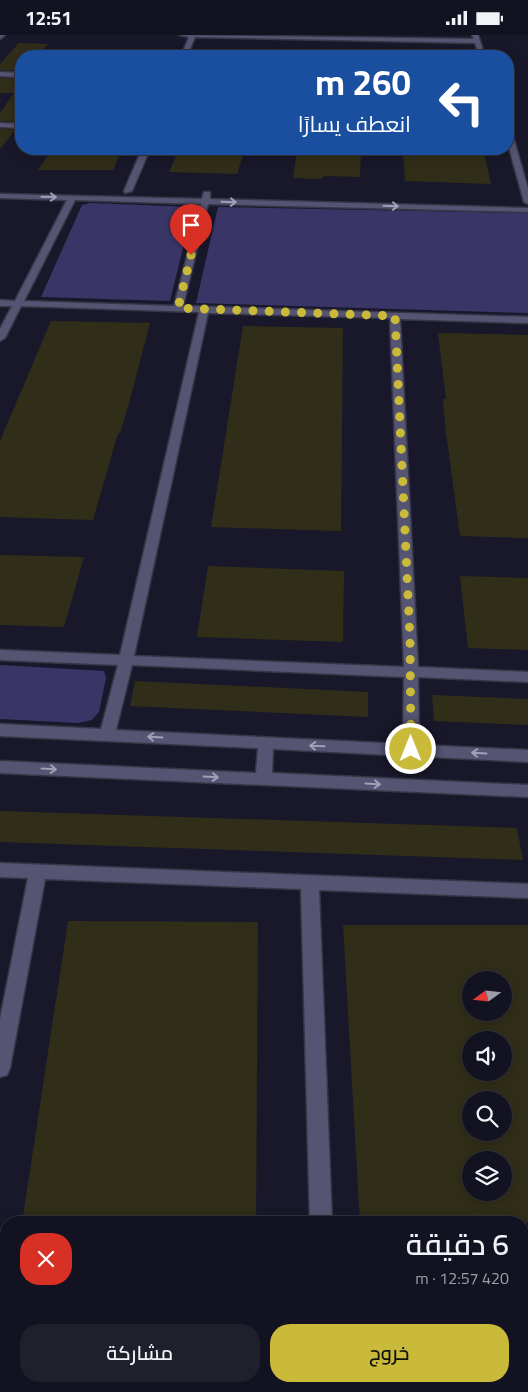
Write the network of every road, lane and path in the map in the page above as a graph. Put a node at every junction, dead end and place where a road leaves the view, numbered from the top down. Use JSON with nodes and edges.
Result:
{"nodes":[{"id":1,"x":182,"y":35,"type":"edge"},
{"id":2,"x":192,"y":35,"type":"edge"},
{"id":3,"x":476,"y":38,"type":"edge"},
{"id":4,"x":186,"y":50,"type":"edge"},
{"id":5,"x":480,"y":50,"type":"edge"},
{"id":6,"x":0,"y":74,"type":"edge"},
{"id":7,"x":15,"y":75,"type":"edge"},
{"id":8,"x":0,"y":125,"type":"edge"},
{"id":9,"x":15,"y":126,"type":"edge"},
{"id":10,"x":143,"y":155,"type":"edge"},
{"id":11,"x":514,"y":155,"type":"edge"},
{"id":12,"x":0,"y":188,"type":"edge"},
{"id":13,"x":128,"y":191,"type":"junction"},
{"id":14,"x":0,"y":196,"type":"edge"},
{"id":15,"x":206,"y":197,"type":"junction"},
{"id":16,"x":72,"y":198,"type":"junction"},
{"id":17,"x":528,"y":204,"type":"edge"},
{"id":18,"x":0,"y":303,"type":"edge"},
{"id":19,"x":17,"y":303,"type":"junction"},
{"id":20,"x":178,"y":308,"type":"junction"},
{"id":21,"x":204,"y":309,"type":"junction"},
{"id":22,"x":395,"y":316,"type":"junction"},
{"id":23,"x":528,"y":320,"type":"edge"},
{"id":24,"x":0,"y":338,"type":"edge"},
{"id":25,"x":0,"y":655,"type":"edge"},
{"id":26,"x":126,"y":660,"type":"junction"},
{"id":27,"x":410,"y":671,"type":"junction"},
{"id":28,"x":528,"y":677,"type":"edge"},
{"id":29,"x":0,"y":730,"type":"edge"},
{"id":30,"x":107,"y":735,"type":"junction"},
{"id":31,"x":266,"y":744,"type":"junction"},
{"id":32,"x":411,"y":749,"type":"junction"},
{"id":33,"x":528,"y":756,"type":"edge"},
{"id":34,"x":0,"y":767,"type":"edge"},
{"id":35,"x":264,"y":779,"type":"junction"},
{"id":36,"x":528,"y":791,"type":"edge"},
{"id":37,"x":0,"y":871,"type":"edge"},
{"id":38,"x":38,"y":872,"type":"junction"},
{"id":39,"x":310,"y":884,"type":"junction"},
{"id":40,"x":528,"y":891,"type":"edge"},
{"id":41,"x":0,"y":1068,"type":"edge"},
{"id":42,"x":321,"y":1216,"type":"edge"}],
"edges":[{"from":1,"to":2,"type":"street"},
{"from":2,"to":3,"type":"street"},
{"from":2,"to":4,"type":"street"},
{"from":3,"to":5,"type":"street"},
{"from":6,"to":7,"type":"street"},
{"from":8,"to":9,"type":"street"},
{"from":10,"to":13,"type":"street"},
{"from":11,"to":17,"type":"street"},
{"from":12,"to":13,"type":"street"},
{"from":13,"to":15,"type":"street"},
{"from":14,"to":16,"type":"street","one_way":true},
{"from":15,"to":16,"type":"street"},
{"from":15,"to":17,"type":"street"},
{"from":15,"to":20,"type":"street"},
{"from":16,"to":19,"type":"street"},
{"from":18,"to":19,"type":"street"},
{"from":19,"to":20,"type":"street"},
{"from":19,"to":24,"type":"street"},
{"from":20,"to":21,"type":"street"},
{"from":21,"to":22,"type":"street"},
{"from":21,"to":26,"type":"street"},
{"from":22,"to":23,"type":"street"},
{"from":22,"to":27,"type":"street"},
{"from":25,"to":26,"type":"street"},
{"from":26,"to":27,"type":"street"},
{"from":26,"to":30,"type":"street"},
{"from":27,"to":28,"type":"street"},
{"from":27,"to":32,"type":"street"},
{"from":29,"to":30,"type":"street"},
{"from":31,"to":30,"type":"street","one_way":true},
{"from":32,"to":31,"type":"street","one_way":true},
{"from":31,"to":35,"type":"street"},
{"from":33,"to":32,"type":"street","one_way":true},
{"from":34,"to":35,"type":"street","one_way":true},
{"from":35,"to":36,"type":"street","one_way":true},
{"from":37,"to":38,"type":"street"},
{"from":38,"to":39,"type":"street"},
{"from":38,"to":41,"type":"street"},
{"from":39,"to":40,"type":"street"},
{"from":39,"to":42,"type":"street"}]}
